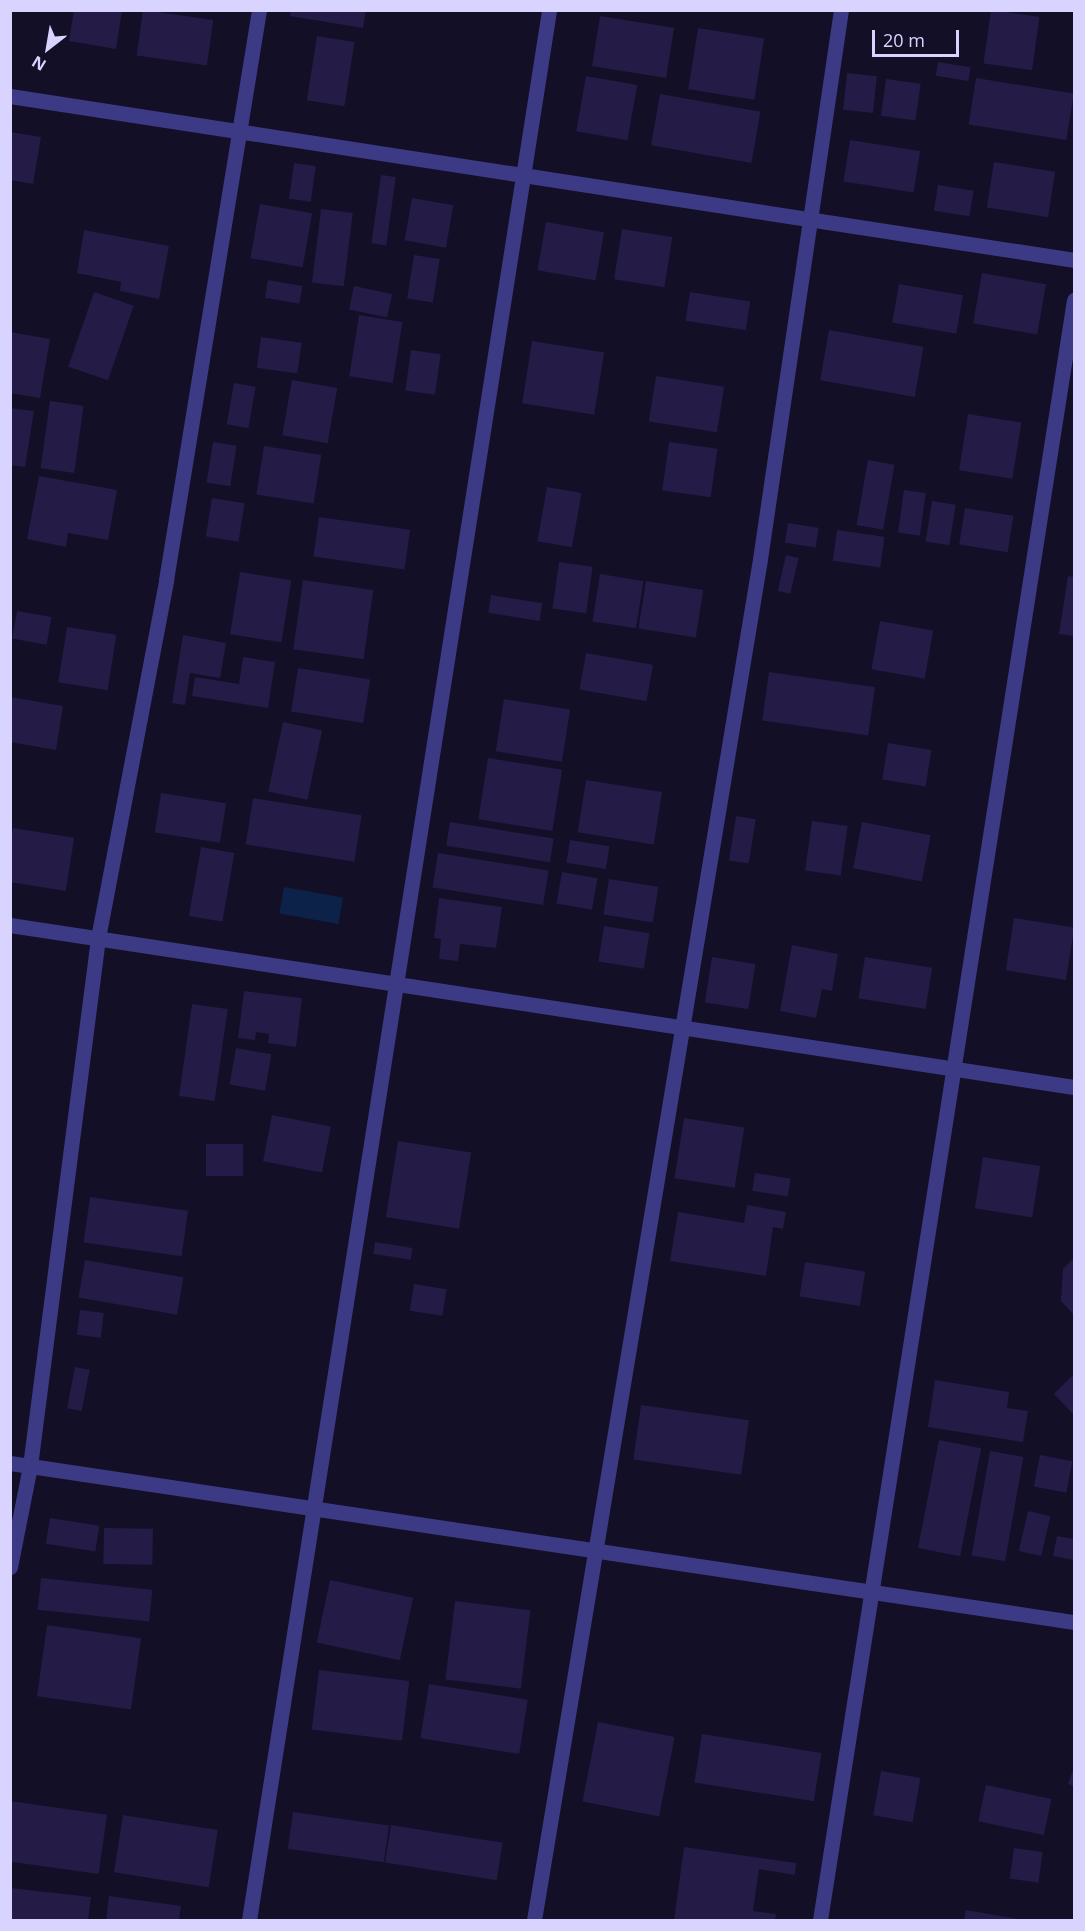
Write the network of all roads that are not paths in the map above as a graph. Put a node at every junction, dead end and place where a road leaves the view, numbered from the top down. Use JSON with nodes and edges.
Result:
{"nodes":[{"id":1,"x":259,"y":10,"type":"edge"},
{"id":2,"x":549,"y":10,"type":"edge"},
{"id":3,"x":841,"y":10,"type":"edge"},
{"id":4,"x":10,"y":96,"type":"edge"},
{"id":5,"x":240,"y":130,"type":"junction"},
{"id":6,"x":523,"y":177,"type":"junction"},
{"id":7,"x":811,"y":218,"type":"junction"},
{"id":8,"x":1074,"y":260,"type":"edge"},
{"id":9,"x":1074,"y":300,"type":"edge"},
{"id":10,"x":10,"y":925,"type":"edge"},
{"id":11,"x":98,"y":938,"type":"junction"},
{"id":12,"x":396,"y":982,"type":"junction"},
{"id":13,"x":684,"y":1027,"type":"junction"},
{"id":14,"x":954,"y":1068,"type":"junction"},
{"id":15,"x":1074,"y":1087,"type":"edge"},
{"id":16,"x":10,"y":1463,"type":"edge"},
{"id":17,"x":30,"y":1466,"type":"junction"},
{"id":18,"x":314,"y":1509,"type":"junction"},
{"id":19,"x":594,"y":1551,"type":"junction"},
{"id":20,"x":10,"y":1567,"type":"edge"},
{"id":21,"x":872,"y":1592,"type":"junction"},
{"id":22,"x":1074,"y":1622,"type":"edge"},
{"id":23,"x":249,"y":1920,"type":"edge"},
{"id":24,"x":534,"y":1920,"type":"edge"},
{"id":25,"x":820,"y":1920,"type":"edge"}],
"edges":[{"from":1,"to":5,"type":"street"},
{"from":2,"to":6,"type":"street"},
{"from":3,"to":7,"type":"street"},
{"from":4,"to":5,"type":"street"},
{"from":5,"to":6,"type":"street"},
{"from":5,"to":11,"type":"street"},
{"from":6,"to":7,"type":"street"},
{"from":6,"to":12,"type":"street"},
{"from":7,"to":8,"type":"street"},
{"from":7,"to":13,"type":"street"},
{"from":9,"to":14,"type":"street"},
{"from":10,"to":11,"type":"street"},
{"from":11,"to":12,"type":"street"},
{"from":11,"to":17,"type":"street"},
{"from":12,"to":13,"type":"street"},
{"from":12,"to":18,"type":"street"},
{"from":13,"to":14,"type":"street"},
{"from":13,"to":19,"type":"street"},
{"from":14,"to":15,"type":"street"},
{"from":14,"to":21,"type":"street"},
{"from":16,"to":17,"type":"street"},
{"from":17,"to":18,"type":"street"},
{"from":17,"to":20,"type":"street"},
{"from":18,"to":19,"type":"street"},
{"from":18,"to":23,"type":"street"},
{"from":19,"to":21,"type":"street"},
{"from":19,"to":24,"type":"street"},
{"from":21,"to":22,"type":"street"},
{"from":21,"to":25,"type":"street"}]}
